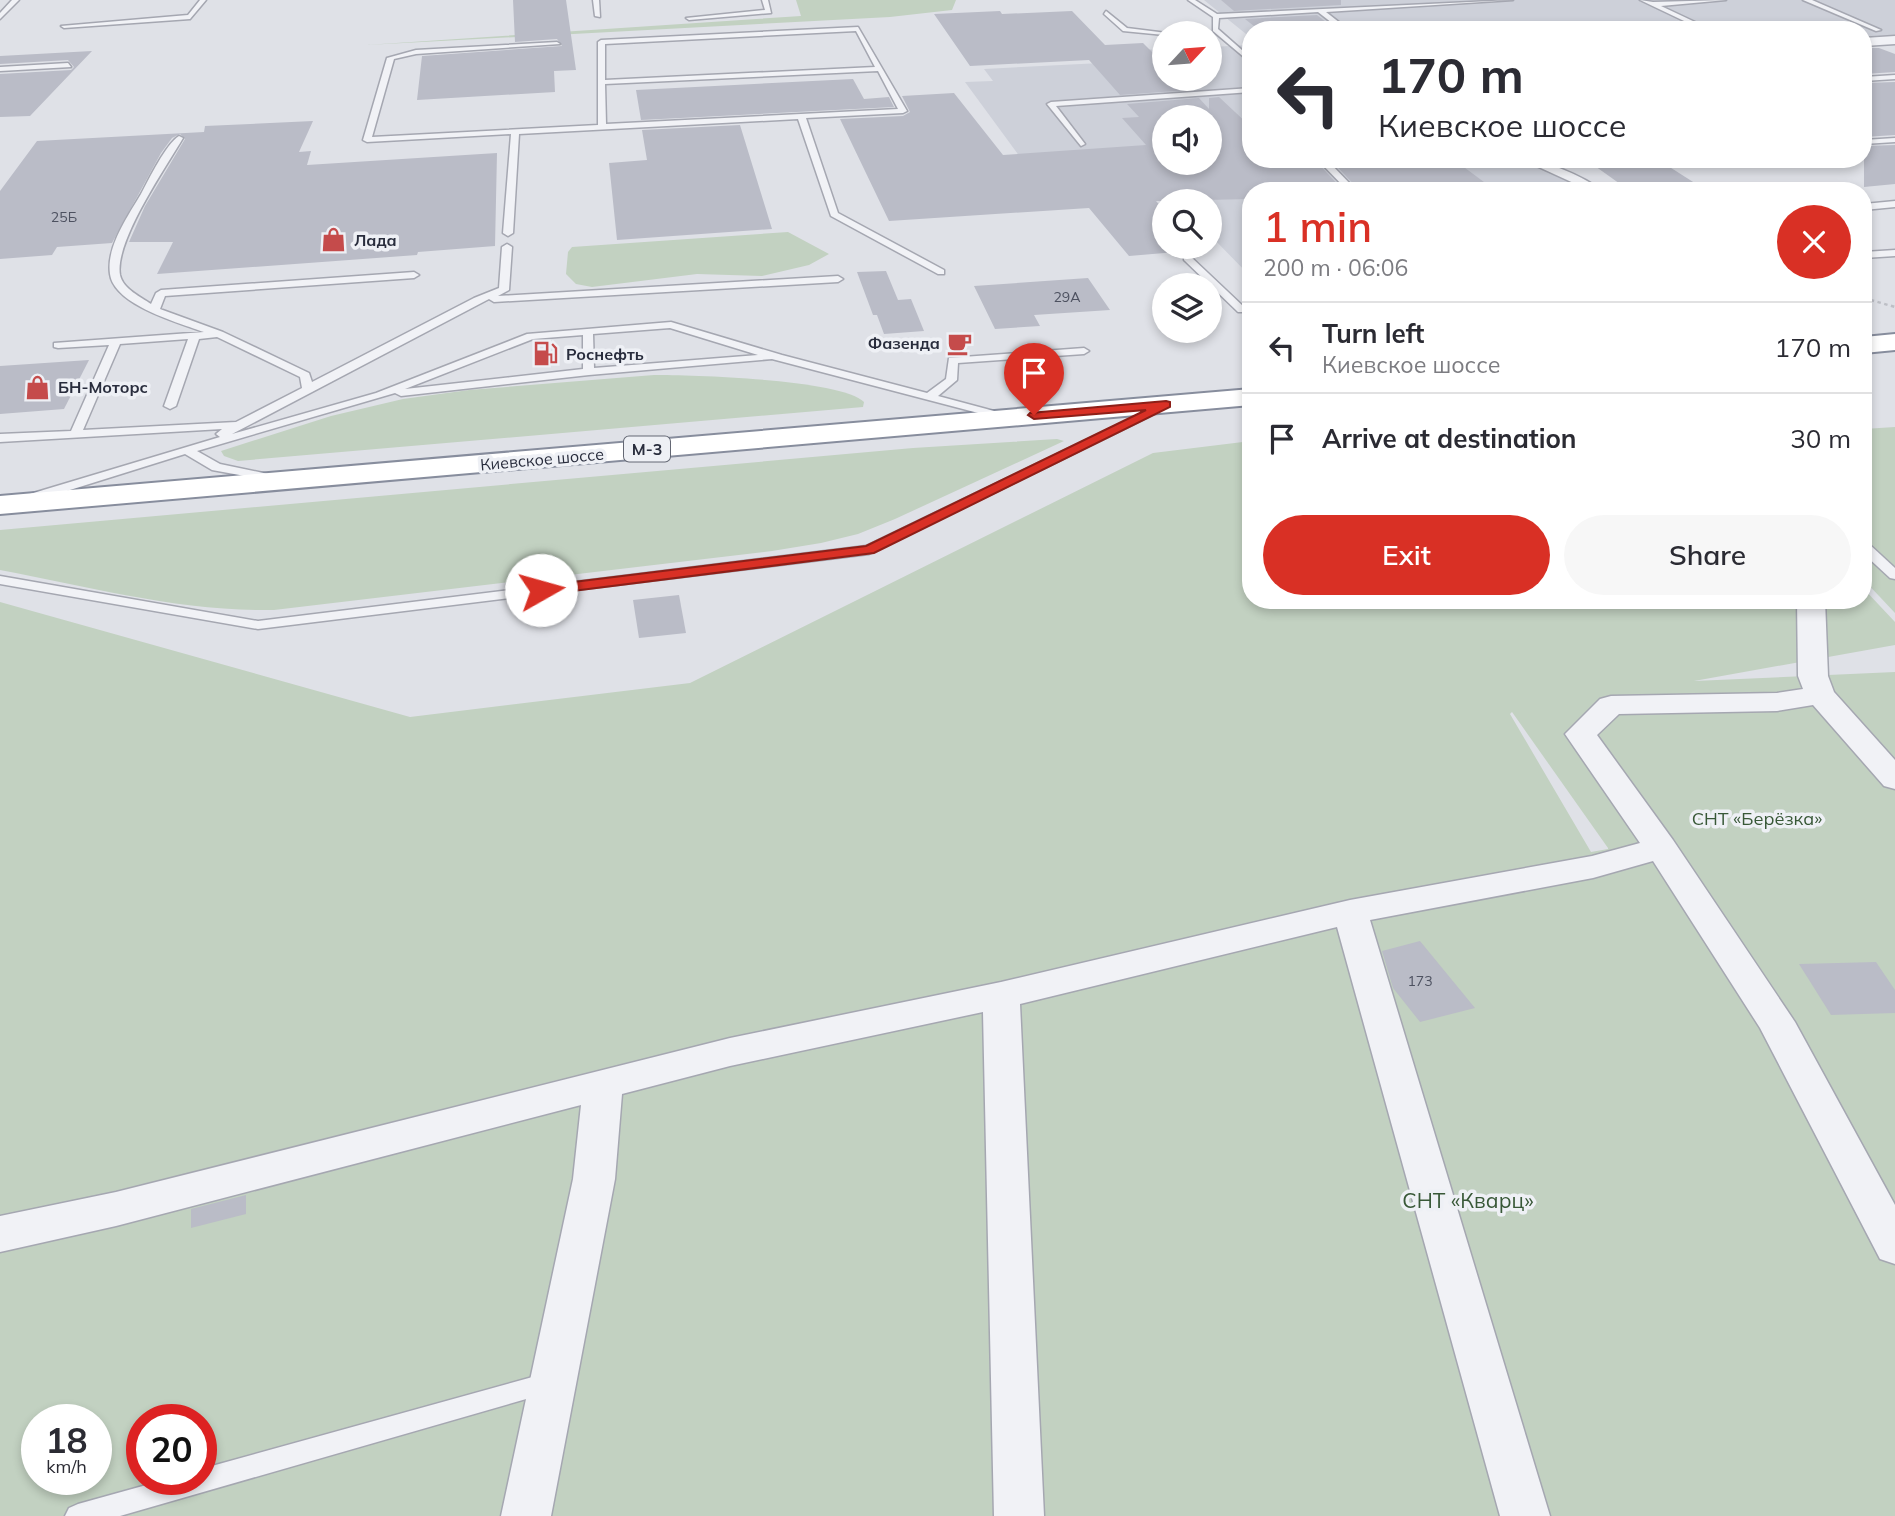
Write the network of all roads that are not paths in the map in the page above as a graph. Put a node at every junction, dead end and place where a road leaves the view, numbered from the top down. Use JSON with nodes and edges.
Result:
{"nodes":[{"id":1,"x":16,"y":0,"type":"edge"},
{"id":2,"x":203,"y":0,"type":"edge"},
{"id":3,"x":596,"y":0,"type":"edge"},
{"id":4,"x":765,"y":0,"type":"edge"},
{"id":5,"x":1191,"y":0,"type":"edge"},
{"id":6,"x":1510,"y":0,"type":"edge"},
{"id":7,"x":1643,"y":0,"type":"edge"},
{"id":8,"x":1723,"y":0,"type":"edge"},
{"id":9,"x":1806,"y":0,"type":"edge"},
{"id":10,"x":1651,"y":4,"type":"junction"},
{"id":11,"x":1319,"y":10,"type":"junction"},
{"id":12,"x":1106,"y":13,"type":"dead end"},
{"id":13,"x":598,"y":16,"type":"dead end"},
{"id":14,"x":1216,"y":16,"type":"junction"},
{"id":15,"x":0,"y":17,"type":"edge"},
{"id":16,"x":689,"y":18,"type":"dead end"},
{"id":17,"x":1334,"y":21,"type":"edge"},
{"id":18,"x":1689,"y":21,"type":"edge"},
{"id":19,"x":1856,"y":21,"type":"edge"},
{"id":20,"x":64,"y":26,"type":"dead end"},
{"id":21,"x":1872,"y":28,"type":"edge"},
{"id":22,"x":1878,"y":30,"type":"dead end"},
{"id":23,"x":1152,"y":32,"type":"edge"},
{"id":24,"x":1225,"y":39,"type":"joint"},
{"id":25,"x":1895,"y":40,"type":"edge"},
{"id":26,"x":1872,"y":41,"type":"edge"},
{"id":27,"x":557,"y":44,"type":"dead end"},
{"id":28,"x":1242,"y":53,"type":"edge"},
{"id":29,"x":68,"y":65,"type":"dead end"},
{"id":30,"x":0,"y":69,"type":"edge"},
{"id":31,"x":879,"y":69,"type":"junction"},
{"id":32,"x":1895,"y":77,"type":"edge"},
{"id":33,"x":1872,"y":78,"type":"edge"},
{"id":34,"x":602,"y":82,"type":"junction"},
{"id":35,"x":1242,"y":91,"type":"edge"},
{"id":36,"x":801,"y":116,"type":"junction"},
{"id":37,"x":602,"y":127,"type":"junction"},
{"id":38,"x":515,"y":131,"type":"junction"},
{"id":39,"x":179,"y":138,"type":"dead end"},
{"id":40,"x":1895,"y":140,"type":"edge"},
{"id":41,"x":1872,"y":141,"type":"edge"},
{"id":42,"x":1081,"y":144,"type":"dead end"},
{"id":43,"x":1330,"y":168,"type":"edge"},
{"id":44,"x":1548,"y":168,"type":"edge"},
{"id":45,"x":1344,"y":182,"type":"edge"},
{"id":46,"x":1583,"y":182,"type":"edge"},
{"id":47,"x":1895,"y":204,"type":"edge"},
{"id":48,"x":1872,"y":206,"type":"edge"},
{"id":49,"x":508,"y":233,"type":"dead end"},
{"id":50,"x":507,"y":247,"type":"dead end"},
{"id":51,"x":1895,"y":253,"type":"edge"},
{"id":52,"x":1872,"y":254,"type":"edge"},
{"id":53,"x":1188,"y":259,"type":"edge"},
{"id":54,"x":941,"y":272,"type":"dead end"},
{"id":55,"x":414,"y":275,"type":"dead end"},
{"id":56,"x":838,"y":279,"type":"dead end"},
{"id":57,"x":478,"y":300,"type":"junction"},
{"id":58,"x":154,"y":310,"type":"junction"},
{"id":59,"x":1242,"y":310,"type":"edge"},
{"id":60,"x":589,"y":331,"type":"junction"},
{"id":61,"x":219,"y":334,"type":"junction"},
{"id":62,"x":195,"y":335,"type":"junction"},
{"id":63,"x":116,"y":341,"type":"junction"},
{"id":64,"x":1895,"y":342,"type":"edge"},
{"id":65,"x":1872,"y":344,"type":"edge"},
{"id":66,"x":58,"y":345,"type":"dead end"},
{"id":67,"x":1084,"y":351,"type":"dead end"},
{"id":68,"x":778,"y":357,"type":"junction"},
{"id":69,"x":589,"y":372,"type":"junction"},
{"id":70,"x":308,"y":389,"type":"junction"},
{"id":71,"x":380,"y":395,"type":"junction"},
{"id":72,"x":929,"y":397,"type":"junction"},
{"id":73,"x":1242,"y":398,"type":"edge"},
{"id":74,"x":1166,"y":404,"type":"junction"},
{"id":75,"x":170,"y":406,"type":"dead end"},
{"id":76,"x":1007,"y":418,"type":"junction"},
{"id":77,"x":239,"y":425,"type":"junction"},
{"id":78,"x":76,"y":432,"type":"junction"},
{"id":79,"x":0,"y":438,"type":"edge"},
{"id":80,"x":188,"y":451,"type":"junction"},
{"id":81,"x":286,"y":481,"type":"junction"},
{"id":82,"x":6,"y":505,"type":"edge"},
{"id":83,"x":1872,"y":554,"type":"edge"},
{"id":84,"x":1895,"y":575,"type":"edge"},
{"id":85,"x":0,"y":580,"type":"edge"},
{"id":86,"x":1811,"y":609,"type":"edge"},
{"id":87,"x":1820,"y":695,"type":"junction"},
{"id":88,"x":1895,"y":779,"type":"edge"},
{"id":89,"x":1661,"y":848,"type":"junction"},
{"id":90,"x":1350,"y":912,"type":"junction"},
{"id":91,"x":1001,"y":995,"type":"junction"},
{"id":92,"x":603,"y":1084,"type":"junction"},
{"id":93,"x":0,"y":1234,"type":"edge"},
{"id":94,"x":1895,"y":1247,"type":"edge"},
{"id":95,"x":553,"y":1381,"type":"junction"},
{"id":96,"x":78,"y":1516,"type":"edge"},
{"id":97,"x":526,"y":1516,"type":"edge"},
{"id":98,"x":1019,"y":1516,"type":"edge"},
{"id":99,"x":1525,"y":1516,"type":"edge"}],
"edges":[{"from":1,"to":15,"type":"lane"},
{"from":2,"to":20,"type":"lane"},
{"from":3,"to":13,"type":"lane"},
{"from":4,"to":16,"type":"lane"},
{"from":5,"to":14,"type":"lane"},
{"from":6,"to":11,"type":"lane"},
{"from":7,"to":10,"type":"lane"},
{"from":8,"to":10,"type":"lane"},
{"from":9,"to":19,"type":"lane"},
{"from":10,"to":18,"type":"lane"},
{"from":11,"to":14,"type":"lane"},
{"from":11,"to":17,"type":"lane"},
{"from":12,"to":23,"type":"lane"},
{"from":14,"to":24,"type":"lane"},
{"from":21,"to":22,"type":"lane"},
{"from":24,"to":28,"type":"lane"},
{"from":25,"to":26,"type":"street"},
{"from":27,"to":38,"type":"lane"},
{"from":29,"to":30,"type":"lane"},
{"from":31,"to":34,"type":"lane"},
{"from":31,"to":34,"type":"lane"},
{"from":31,"to":36,"type":"lane"},
{"from":32,"to":33,"type":"lane"},
{"from":34,"to":37,"type":"lane"},
{"from":35,"to":42,"type":"lane"},
{"from":36,"to":37,"type":"lane"},
{"from":36,"to":54,"type":"lane"},
{"from":37,"to":38,"type":"lane"},
{"from":38,"to":49,"type":"lane"},
{"from":39,"to":58,"type":"lane"},
{"from":40,"to":41,"type":"lane"},
{"from":43,"to":45,"type":"lane"},
{"from":44,"to":46,"type":"lane"},
{"from":47,"to":48,"type":"lane"},
{"from":50,"to":57,"type":"lane"},
{"from":51,"to":52,"type":"lane"},
{"from":53,"to":59,"type":"lane"},
{"from":55,"to":58,"type":"lane"},
{"from":56,"to":57,"type":"lane"},
{"from":57,"to":70,"type":"lane"},
{"from":58,"to":61,"type":"lane"},
{"from":60,"to":68,"type":"lane"},
{"from":60,"to":69,"type":"lane"},
{"from":60,"to":71,"type":"lane"},
{"from":61,"to":62,"type":"lane"},
{"from":61,"to":70,"type":"lane"},
{"from":62,"to":63,"type":"lane"},
{"from":62,"to":75,"type":"lane"},
{"from":63,"to":66,"type":"lane"},
{"from":63,"to":78,"type":"lane"},
{"from":64,"to":65,"type":"highway"},
{"from":67,"to":72,"type":"lane"},
{"from":68,"to":69,"type":"lane"},
{"from":68,"to":72,"type":"lane"},
{"from":69,"to":71,"type":"lane"},
{"from":70,"to":77,"type":"lane"},
{"from":71,"to":80,"type":"lane"},
{"from":72,"to":76,"type":"lane"},
{"from":73,"to":74,"type":"highway","name":"Киевское шоссе","number":"М-3"},
{"from":74,"to":76,"type":"highway","name":"Киевское шоссе","number":"М-3"},
{"from":74,"to":85,"type":"lane"},
{"from":76,"to":81,"type":"highway","name":"Киевское шоссе","number":"М-3"},
{"from":77,"to":78,"type":"lane"},
{"from":77,"to":80,"type":"lane"},
{"from":78,"to":79,"type":"lane"},
{"from":80,"to":81,"type":"lane"},
{"from":80,"to":82,"type":"lane"},
{"from":81,"to":82,"type":"highway","name":"Киевское шоссе","number":"М-3"},
{"from":83,"to":84,"type":"lane"},
{"from":86,"to":87,"type":"street"},
{"from":87,"to":88,"type":"street"},
{"from":87,"to":89,"type":"street"},
{"from":89,"to":90,"type":"street"},
{"from":89,"to":94,"type":"street"},
{"from":90,"to":91,"type":"street"},
{"from":90,"to":99,"type":"street"},
{"from":91,"to":92,"type":"street"},
{"from":91,"to":98,"type":"street"},
{"from":92,"to":93,"type":"street"},
{"from":92,"to":95,"type":"street"},
{"from":95,"to":96,"type":"lane"},
{"from":95,"to":97,"type":"street"}]}
